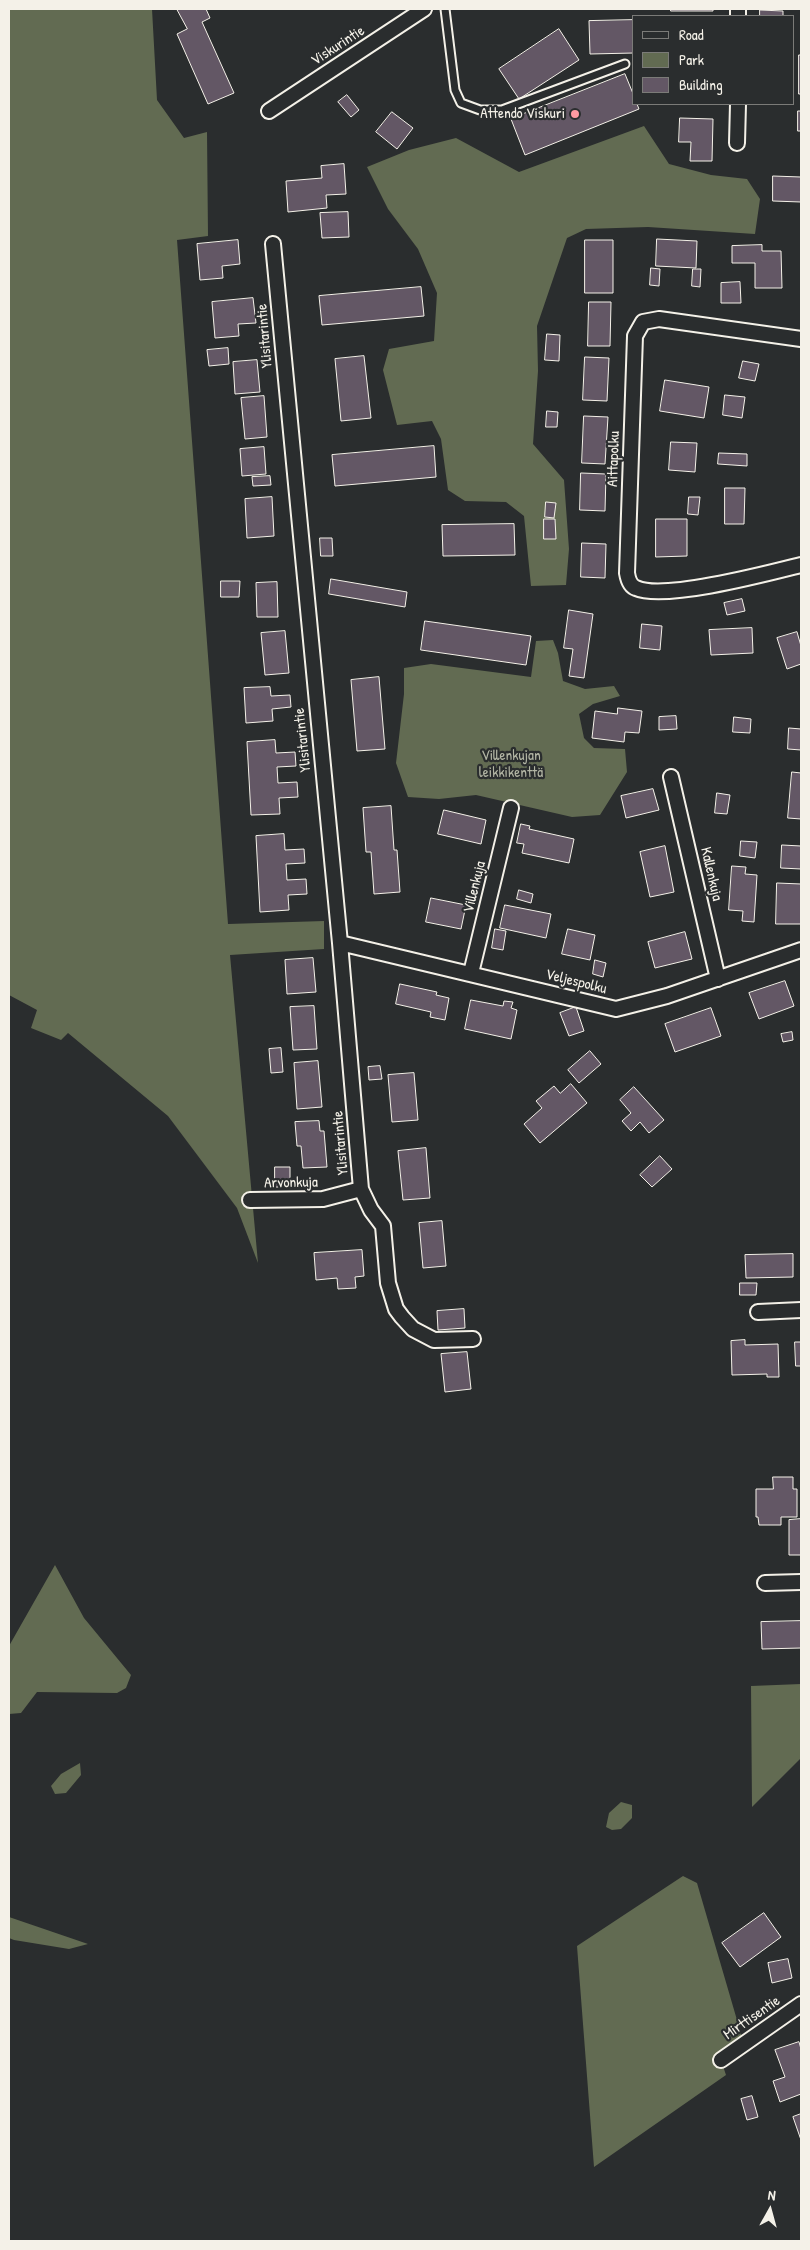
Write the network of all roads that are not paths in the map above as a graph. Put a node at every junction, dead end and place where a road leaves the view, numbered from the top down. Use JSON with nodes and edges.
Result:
{"nodes":[{"id":1,"x":424,"y":9,"type":"edge"},
{"id":2,"x":445,"y":9,"type":"edge"},
{"id":3,"x":625,"y":64,"type":"dead end"},
{"id":4,"x":738,"y":105,"type":"edge"},
{"id":5,"x":269,"y":111,"type":"dead end"},
{"id":6,"x":737,"y":143,"type":"dead end"},
{"id":7,"x":273,"y":244,"type":"dead end"},
{"id":8,"x":801,"y":339,"type":"edge"},
{"id":9,"x":801,"y":565,"type":"edge"},
{"id":10,"x":671,"y":777,"type":"dead end"},
{"id":11,"x":510,"y":808,"type":"dead end"},
{"id":12,"x":340,"y":943,"type":"junction"},
{"id":13,"x":801,"y":950,"type":"edge"},
{"id":14,"x":471,"y":973,"type":"junction"},
{"id":15,"x":718,"y":978,"type":"junction"},
{"id":16,"x":361,"y":1189,"type":"junction"},
{"id":17,"x":250,"y":1200,"type":"dead end"},
{"id":18,"x":801,"y":1310,"type":"edge"},
{"id":19,"x":758,"y":1312,"type":"dead end"},
{"id":20,"x":473,"y":1339,"type":"dead end"},
{"id":21,"x":801,"y":1582,"type":"edge"},
{"id":22,"x":765,"y":1583,"type":"dead end"},
{"id":23,"x":801,"y":2004,"type":"edge"},
{"id":24,"x":721,"y":2060,"type":"dead end"}],
"edges":[{"from":1,"to":5,"type":"street","name":"Viskurintie"},
{"from":2,"to":3,"type":"lane"},
{"from":4,"to":6,"type":"street"},
{"from":7,"to":12,"type":"street","name":"Ylisitarintie"},
{"from":8,"to":9,"type":"street","name":"Aittapolku"},
{"from":10,"to":15,"type":"street","name":"Kallenkuja"},
{"from":11,"to":14,"type":"street","name":"Villenkuja"},
{"from":12,"to":14,"type":"street","name":"Veljespolku"},
{"from":12,"to":16,"type":"street","name":"Ylisitarintie"},
{"from":13,"to":15,"type":"street","name":"Veljespolku"},
{"from":14,"to":15,"type":"street","name":"Veljespolku"},
{"from":16,"to":17,"type":"street","name":"Arvonkuja"},
{"from":16,"to":20,"type":"street","name":"Ylisitarintie"},
{"from":18,"to":19,"type":"street"},
{"from":21,"to":22,"type":"street"},
{"from":23,"to":24,"type":"street","name":"Mirttisentie"}]}
